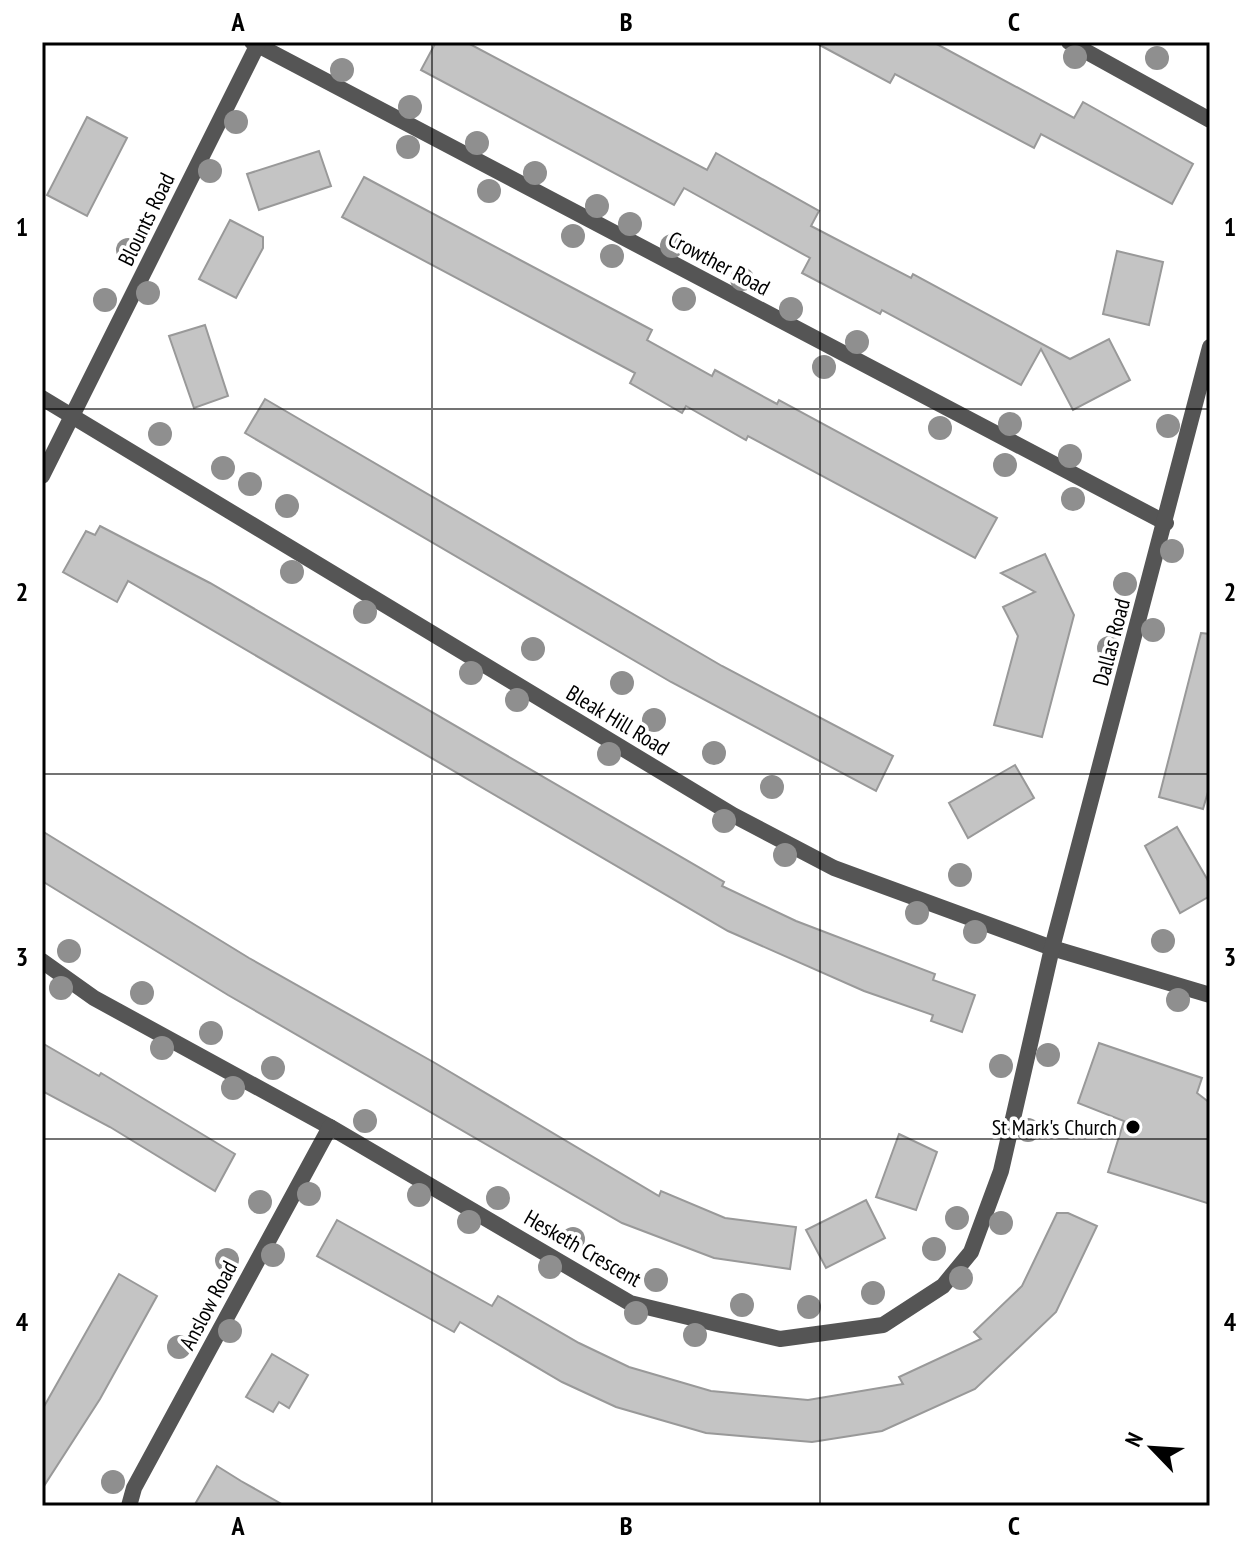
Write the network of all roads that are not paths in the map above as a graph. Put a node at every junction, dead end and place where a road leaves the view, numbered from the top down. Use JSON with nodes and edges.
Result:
{"nodes":[{"id":1,"x":1069,"y":42,"type":"edge"},
{"id":2,"x":256,"y":43,"type":"edge"},
{"id":3,"x":1210,"y":120,"type":"edge"},
{"id":4,"x":1210,"y":347,"type":"edge"},
{"id":5,"x":42,"y":398,"type":"edge"},
{"id":6,"x":73,"y":416,"type":"junction"},
{"id":7,"x":42,"y":476,"type":"edge"},
{"id":8,"x":1166,"y":523,"type":"junction"},
{"id":9,"x":1052,"y":948,"type":"junction"},
{"id":10,"x":42,"y":961,"type":"edge"},
{"id":11,"x":1210,"y":995,"type":"edge"},
{"id":12,"x":330,"y":1127,"type":"junction"},
{"id":13,"x":129,"y":1506,"type":"edge"}],
"edges":[{"from":1,"to":3,"type":"street"},
{"from":2,"to":6,"type":"street","name":"Blounts Road"},
{"from":2,"to":8,"type":"street","name":"Crowther Road"},
{"from":4,"to":8,"type":"street","name":"Dallas Road"},
{"from":5,"to":6,"type":"street","name":"Bleak Hill Road"},
{"from":6,"to":7,"type":"street"},
{"from":6,"to":9,"type":"street","name":"Bleak Hill Road"},
{"from":8,"to":9,"type":"street","name":"Dallas Road"},
{"from":9,"to":11,"type":"street","name":"Bleak Hill Road"},
{"from":9,"to":12,"type":"street","name":"Hesketh Crescent"},
{"from":10,"to":12,"type":"street","name":"Hesketh Crescent"},
{"from":12,"to":13,"type":"street","name":"Anslow Road"}]}
